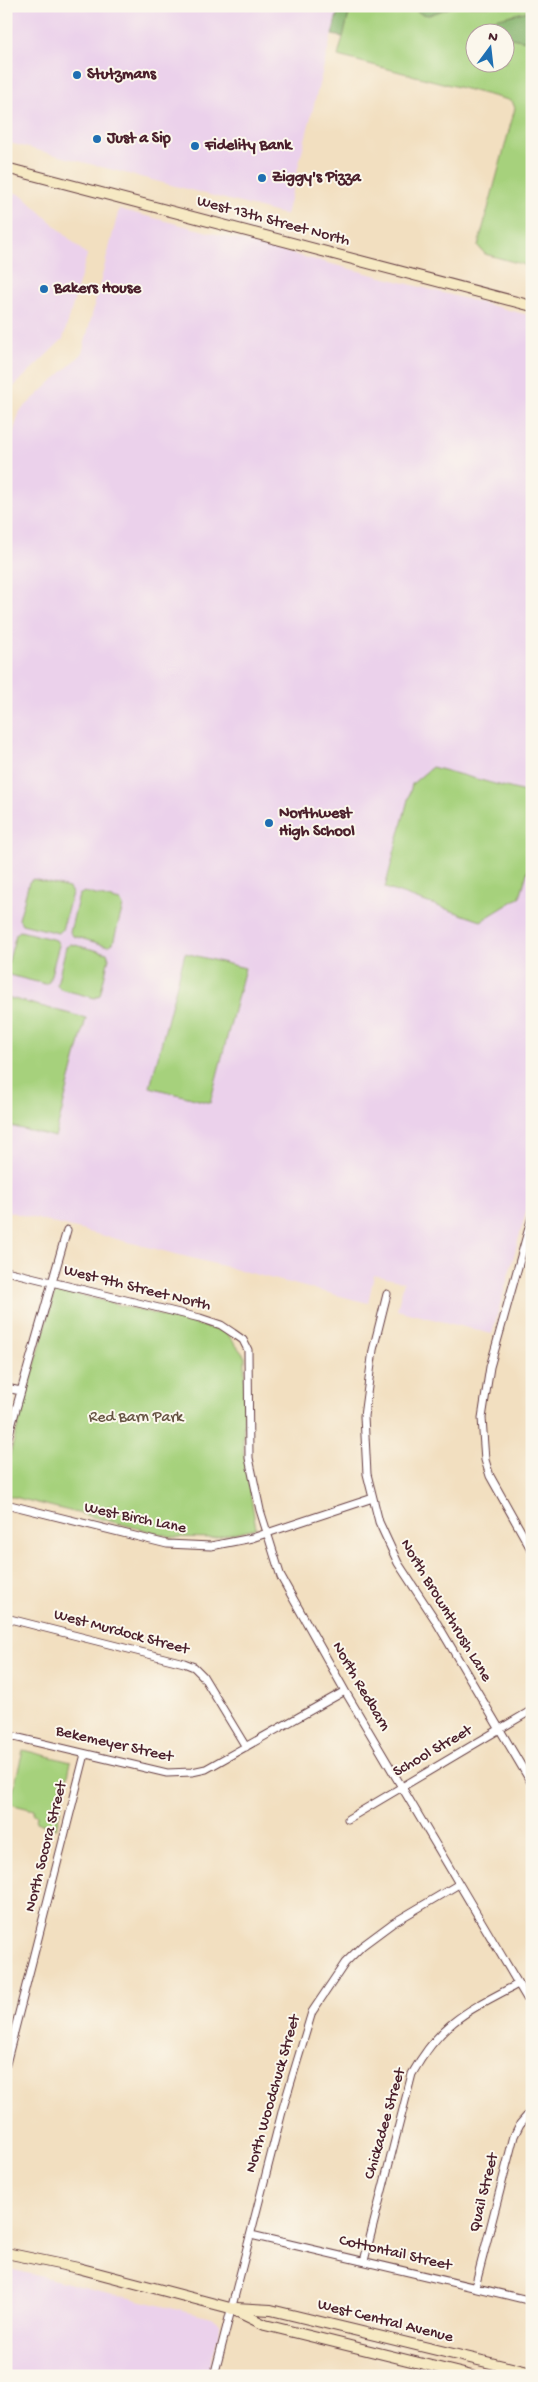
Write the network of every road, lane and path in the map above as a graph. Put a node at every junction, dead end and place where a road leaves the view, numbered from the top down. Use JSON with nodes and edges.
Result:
{"nodes":[{"id":1,"x":6,"y":168,"type":"edge"},
{"id":2,"x":532,"y":306,"type":"edge"},
{"id":3,"x":532,"y":1218,"type":"edge"},
{"id":4,"x":66,"y":1230,"type":"dead end"},
{"id":5,"x":6,"y":1271,"type":"edge"},
{"id":6,"x":52,"y":1282,"type":"junction"},
{"id":7,"x":387,"y":1294,"type":"dead end"},
{"id":8,"x":248,"y":1352,"type":"joint"},
{"id":9,"x":6,"y":1388,"type":"edge"},
{"id":10,"x":21,"y":1391,"type":"junction"},
{"id":11,"x":6,"y":1444,"type":"edge"},
{"id":12,"x":373,"y":1498,"type":"junction"},
{"id":13,"x":6,"y":1504,"type":"edge"},
{"id":14,"x":266,"y":1533,"type":"junction"},
{"id":15,"x":532,"y":1551,"type":"edge"},
{"id":16,"x":6,"y":1618,"type":"edge"},
{"id":17,"x":345,"y":1690,"type":"junction"},
{"id":18,"x":532,"y":1710,"type":"edge"},
{"id":19,"x":500,"y":1729,"type":"junction"},
{"id":20,"x":6,"y":1735,"type":"edge"},
{"id":21,"x":246,"y":1747,"type":"junction"},
{"id":22,"x":85,"y":1754,"type":"junction"},
{"id":23,"x":532,"y":1784,"type":"edge"},
{"id":24,"x":402,"y":1786,"type":"junction"},
{"id":25,"x":348,"y":1819,"type":"dead end"},
{"id":26,"x":459,"y":1884,"type":"junction"},
{"id":27,"x":518,"y":1984,"type":"junction"},
{"id":28,"x":532,"y":2007,"type":"edge"},
{"id":29,"x":6,"y":2064,"type":"edge"},
{"id":30,"x":532,"y":2110,"type":"edge"},
{"id":31,"x":251,"y":2235,"type":"junction"},
{"id":32,"x":6,"y":2253,"type":"edge"},
{"id":33,"x":364,"y":2260,"type":"junction"},
{"id":34,"x":475,"y":2287,"type":"junction"},
{"id":35,"x":532,"y":2301,"type":"edge"},
{"id":36,"x":230,"y":2308,"type":"junction"},
{"id":37,"x":532,"y":2373,"type":"edge"},
{"id":38,"x":214,"y":2376,"type":"edge"},
{"id":39,"x":472,"y":2376,"type":"edge"}],
"edges":[{"from":1,"to":2,"type":"main road","name":"West 13th Street North"},
{"from":3,"to":15,"type":"street"},
{"from":4,"to":6,"type":"street"},
{"from":5,"to":6,"type":"street","name":"West 9th Street North"},
{"from":6,"to":8,"type":"street","name":"West 9th Street North"},
{"from":6,"to":10,"type":"street"},
{"from":7,"to":12,"type":"street","name":"North Brownthrush Lane"},
{"from":8,"to":14,"type":"street","name":"North Redbarn"},
{"from":9,"to":10,"type":"street"},
{"from":10,"to":11,"type":"street"},
{"from":12,"to":14,"type":"street","name":"West Birch Lane"},
{"from":12,"to":19,"type":"street","name":"North Brownthrush Lane"},
{"from":13,"to":14,"type":"street","name":"West Birch Lane"},
{"from":14,"to":17,"type":"street","name":"North Redbarn"},
{"from":16,"to":21,"type":"street","name":"West Murdock Street"},
{"from":17,"to":21,"type":"street","name":"Bekemeyer Street"},
{"from":17,"to":24,"type":"street","name":"North Redbarn"},
{"from":18,"to":19,"type":"street","name":"School Street"},
{"from":19,"to":23,"type":"street","name":"North Brownthrush Lane"},
{"from":19,"to":24,"type":"street","name":"School Street"},
{"from":20,"to":22,"type":"street","name":"Bekemeyer Street"},
{"from":21,"to":22,"type":"street","name":"Bekemeyer Street"},
{"from":22,"to":29,"type":"street","name":"North Socora Street"},
{"from":24,"to":25,"type":"street","name":"School Street"},
{"from":24,"to":26,"type":"street","name":"North Redbarn"},
{"from":26,"to":27,"type":"street","name":"North Redbarn"},
{"from":26,"to":31,"type":"street","name":"North Woodchuck Street"},
{"from":27,"to":28,"type":"street","name":"North Redbarn"},
{"from":27,"to":33,"type":"street","name":"Chickadee Street"},
{"from":30,"to":34,"type":"street","name":"Quail Street"},
{"from":31,"to":33,"type":"street","name":"Cottontail Street"},
{"from":31,"to":36,"type":"street","name":"North Woodchuck Street"},
{"from":32,"to":36,"type":"main road","name":"West Central Avenue"},
{"from":33,"to":34,"type":"street","name":"Cottontail Street"},
{"from":34,"to":35,"type":"street","name":"Cottontail Street"},
{"from":36,"to":37,"type":"main road","name":"West Central Avenue"},
{"from":36,"to":38,"type":"street","name":"North Woodchuck Street"},
{"from":36,"to":39,"type":"main road","name":"West Central Avenue"}]}
